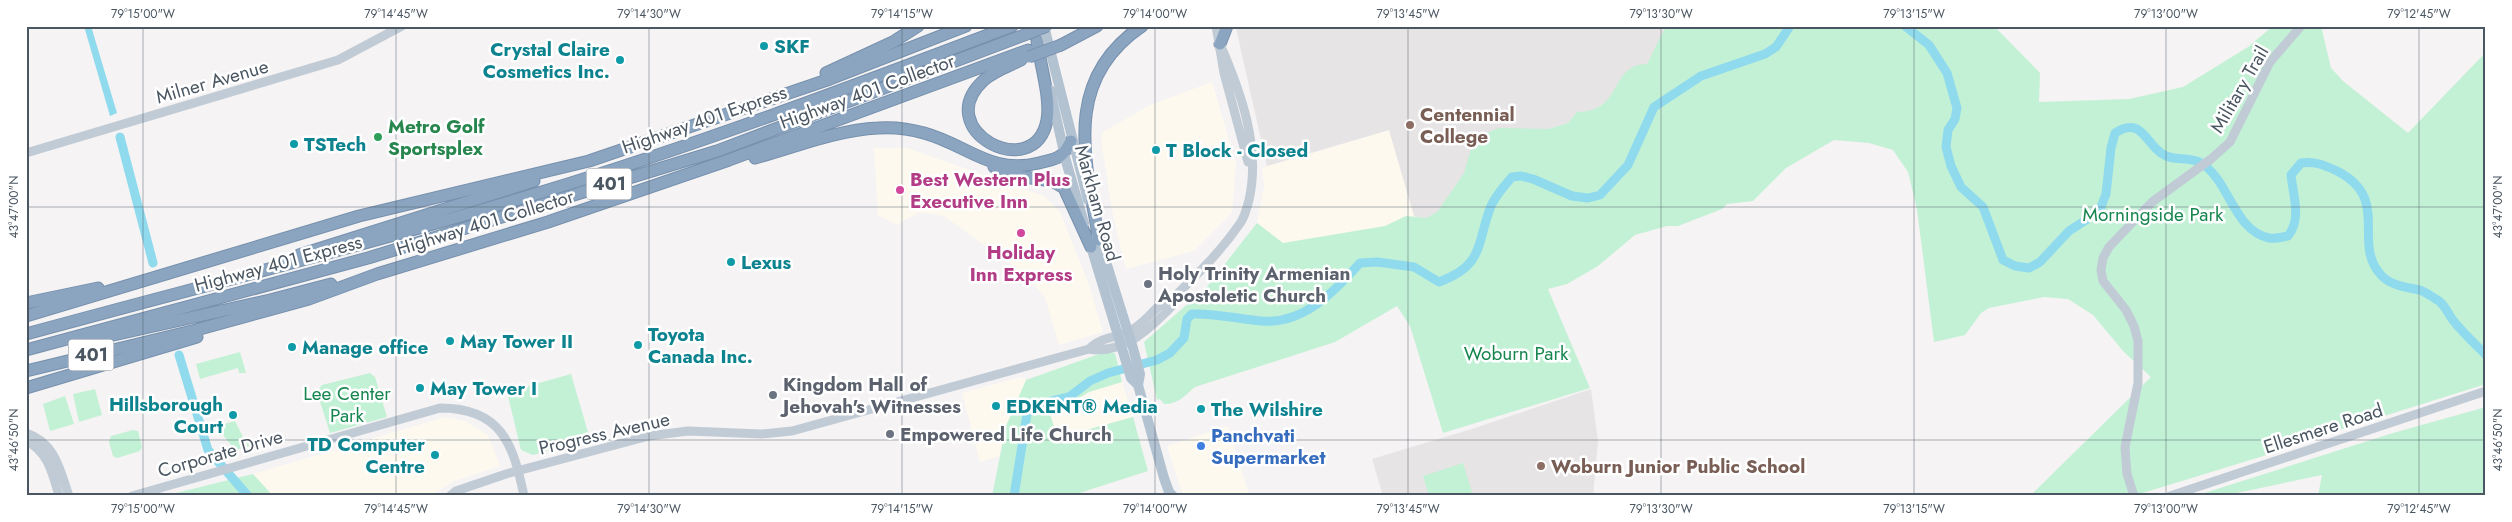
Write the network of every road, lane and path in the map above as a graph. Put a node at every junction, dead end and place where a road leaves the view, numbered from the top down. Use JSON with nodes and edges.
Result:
{"nodes":[{"id":1,"x":402,"y":26,"type":"edge"},
{"id":2,"x":918,"y":26,"type":"edge"},
{"id":3,"x":966,"y":26,"type":"edge"},
{"id":4,"x":1012,"y":26,"type":"edge"},
{"id":5,"x":1046,"y":26,"type":"edge"},
{"id":6,"x":1085,"y":26,"type":"edge"},
{"id":7,"x":1097,"y":26,"type":"edge"},
{"id":8,"x":1142,"y":26,"type":"edge"},
{"id":9,"x":1216,"y":26,"type":"edge"},
{"id":10,"x":1227,"y":26,"type":"edge"},
{"id":11,"x":2301,"y":26,"type":"edge"},
{"id":12,"x":1032,"y":34,"type":"edge"},
{"id":13,"x":1059,"y":41,"type":"junction"},
{"id":14,"x":1220,"y":44,"type":"junction"},
{"id":15,"x":1028,"y":53,"type":"junction"},
{"id":16,"x":781,"y":94,"type":"junction"},
{"id":17,"x":1071,"y":141,"type":"junction"},
{"id":18,"x":969,"y":152,"type":"junction"},
{"id":19,"x":26,"y":153,"type":"edge"},
{"id":20,"x":1065,"y":154,"type":"junction"},
{"id":21,"x":729,"y":160,"type":"junction"},
{"id":22,"x":589,"y":161,"type":"junction"},
{"id":23,"x":1095,"y":243,"type":"junction"},
{"id":24,"x":254,"y":272,"type":"junction"},
{"id":25,"x":171,"y":274,"type":"junction"},
{"id":26,"x":377,"y":274,"type":"junction"},
{"id":27,"x":26,"y":304,"type":"edge"},
{"id":28,"x":26,"y":316,"type":"edge"},
{"id":29,"x":224,"y":322,"type":"junction"},
{"id":30,"x":26,"y":334,"type":"edge"},
{"id":31,"x":1125,"y":338,"type":"junction"},
{"id":32,"x":64,"y":340,"type":"junction"},
{"id":33,"x":26,"y":350,"type":"edge"},
{"id":34,"x":26,"y":370,"type":"edge"},
{"id":35,"x":26,"y":388,"type":"edge"},
{"id":36,"x":2486,"y":391,"type":"edge"},
{"id":37,"x":26,"y":433,"type":"edge"},
{"id":38,"x":26,"y":441,"type":"edge"},
{"id":39,"x":519,"y":471,"type":"junction"},
{"id":40,"x":131,"y":495,"type":"edge"},
{"id":41,"x":1170,"y":495,"type":"edge"},
{"id":42,"x":59,"y":496,"type":"edge"},
{"id":43,"x":69,"y":496,"type":"edge"},
{"id":44,"x":450,"y":496,"type":"edge"},
{"id":45,"x":524,"y":496,"type":"edge"},
{"id":46,"x":2134,"y":496,"type":"edge"},
{"id":47,"x":2170,"y":496,"type":"edge"}],
"edges":[{"from":1,"to":19,"type":"main road","name":"Milner Avenue"},
{"from":2,"to":16,"type":"highway"},
{"from":3,"to":16,"type":"highway","name":"Highway 401 Collector","number":"401"},
{"from":4,"to":24,"type":"highway","name":"Highway 401 Express","number":"401"},
{"from":5,"to":12,"type":"highway","name":"Highway 401 Express","number":"401","bridge":true},
{"from":5,"to":17,"type":"main road","name":"Markham Road"},
{"from":6,"to":13,"type":"highway","name":"Highway 401 Collector","number":"401"},
{"from":7,"to":13,"type":"highway"},
{"from":8,"to":23,"type":"highway"},
{"from":9,"to":14,"type":"main road","name":"Progress Avenue"},
{"from":10,"to":14,"type":"highway"},
{"from":11,"to":46,"type":"main road","name":"Military Trail"},
{"from":12,"to":15,"type":"highway"},
{"from":12,"to":20,"type":"main road","name":"Markham Road"},
{"from":12,"to":32,"type":"highway","name":"Highway 401 Express","number":"401"},
{"from":13,"to":15,"type":"highway","name":"Highway 401 Collector","number":"401"},
{"from":14,"to":31,"type":"main road","name":"Progress Avenue"},
{"from":15,"to":21,"type":"highway","name":"Highway 401 Collector","number":"401"},
{"from":16,"to":22,"type":"highway","name":"Highway 401 Collector","number":"401"},
{"from":17,"to":20,"type":"highway"},
{"from":17,"to":23,"type":"main road","name":"Markham Road"},
{"from":18,"to":20,"type":"highway"},
{"from":18,"to":21,"type":"highway"},
{"from":18,"to":23,"type":"highway"},
{"from":20,"to":23,"type":"main road","name":"Markham Road"},
{"from":21,"to":26,"type":"highway","name":"Highway 401 Collector","number":"401"},
{"from":22,"to":24,"type":"highway"},
{"from":22,"to":25,"type":"highway","name":"Highway 401 Collector","number":"401"},
{"from":23,"to":31,"type":"main road","name":"Markham Road"},
{"from":24,"to":30,"type":"highway","name":"Highway 401 Express","number":"401"},
{"from":25,"to":27,"type":"highway"},
{"from":25,"to":28,"type":"highway","name":"Highway 401 Collector","number":"401"},
{"from":26,"to":29,"type":"highway","name":"Highway 401 Collector","number":"401"},
{"from":26,"to":32,"type":"highway"},
{"from":29,"to":34,"type":"highway","name":"Highway 401 Collector","number":"401"},
{"from":29,"to":35,"type":"highway"},
{"from":31,"to":39,"type":"main road","name":"Progress Avenue"},
{"from":31,"to":41,"type":"main road","name":"Markham Road"},
{"from":32,"to":33,"type":"highway","name":"Highway 401 Express","number":"401"},
{"from":36,"to":47,"type":"main road","name":"Ellesmere Road"},
{"from":37,"to":43,"type":"main road"},
{"from":38,"to":42,"type":"main road"},
{"from":39,"to":40,"type":"main road","name":"Corporate Drive"},
{"from":39,"to":44,"type":"main road","name":"Progress Avenue"},
{"from":39,"to":45,"type":"main road","name":"Corporate Drive"}]}
